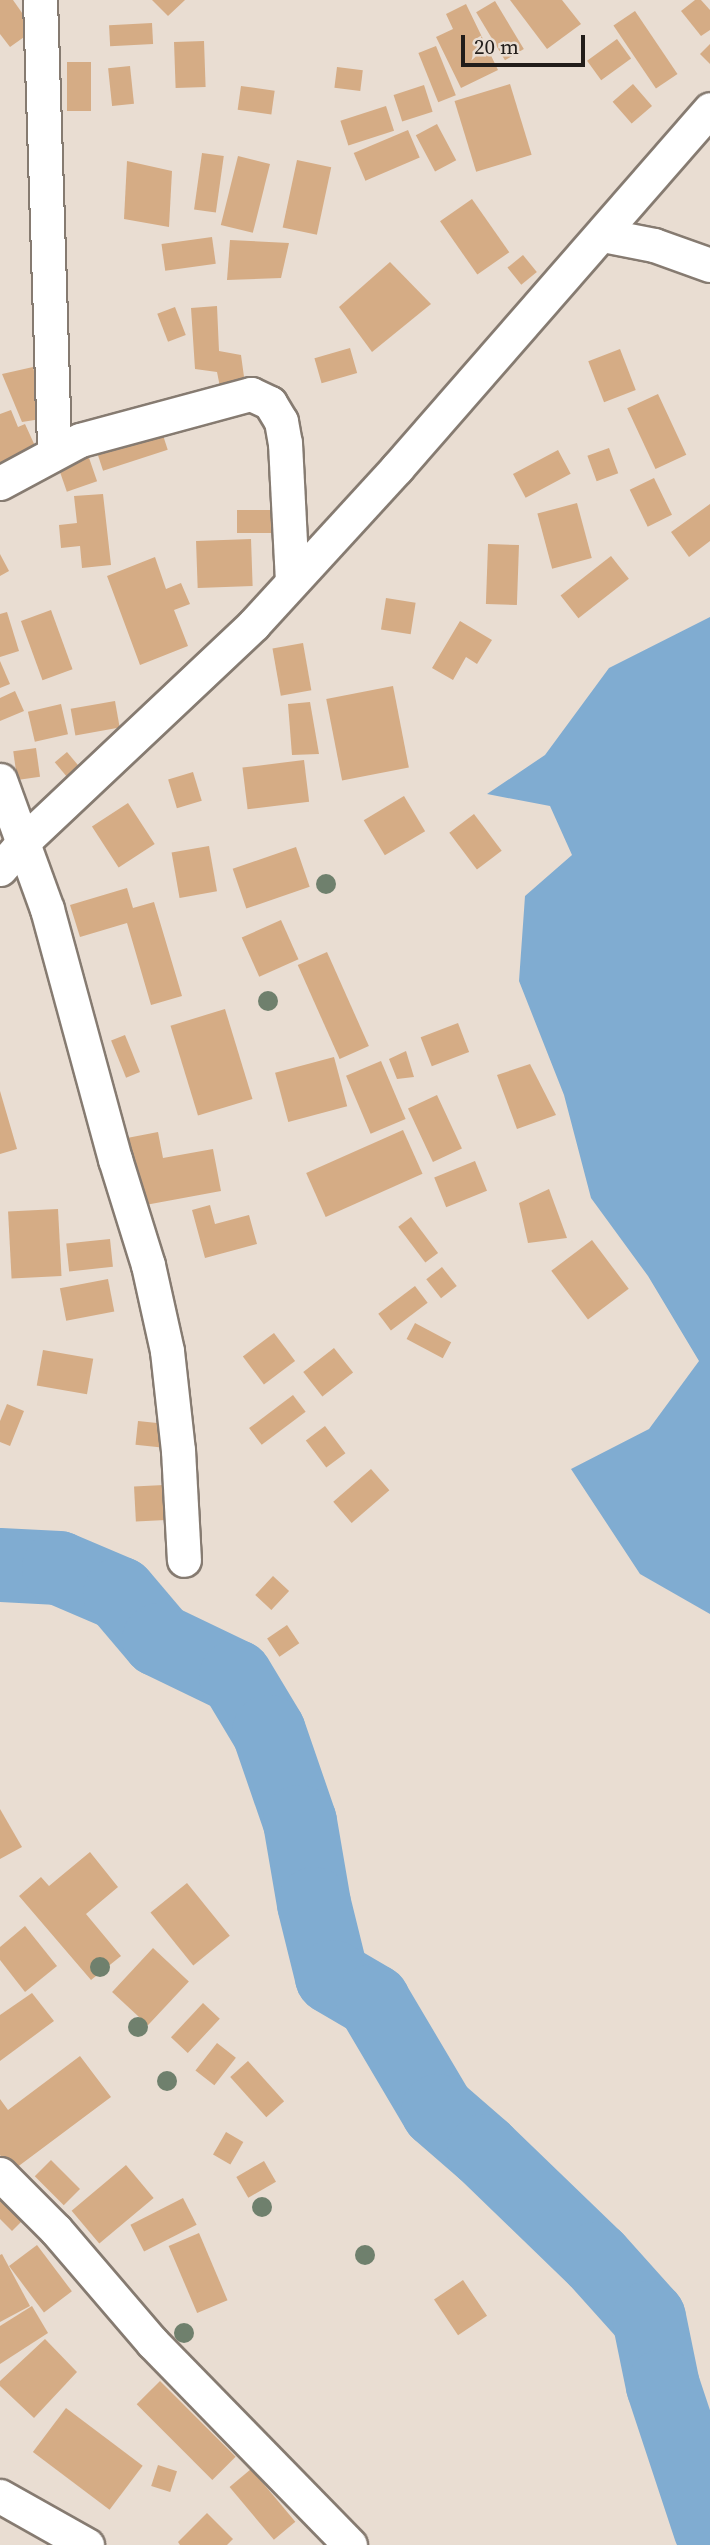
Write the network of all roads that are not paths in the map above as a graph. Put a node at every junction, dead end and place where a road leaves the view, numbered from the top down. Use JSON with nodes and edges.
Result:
{"nodes":[{"id":1,"x":40,"y":0,"type":"edge"},
{"id":2,"x":710,"y":109,"type":"edge"},
{"id":3,"x":603,"y":235,"type":"junction"},
{"id":4,"x":710,"y":265,"type":"edge"},
{"id":5,"x":54,"y":452,"type":"junction"},
{"id":6,"x":0,"y":483,"type":"edge"},
{"id":7,"x":292,"y":579,"type":"junction"},
{"id":8,"x":0,"y":780,"type":"edge"},
{"id":9,"x":24,"y":841,"type":"junction"},
{"id":10,"x":0,"y":869,"type":"edge"},
{"id":11,"x":184,"y":1560,"type":"dead end"},
{"id":12,"x":0,"y":2174,"type":"edge"},
{"id":13,"x":0,"y":2496,"type":"edge"},
{"id":14,"x":86,"y":2545,"type":"edge"},
{"id":15,"x":350,"y":2545,"type":"edge"}],
"edges":[{"from":1,"to":5,"type":"street"},
{"from":2,"to":3,"type":"street"},
{"from":3,"to":4,"type":"street"},
{"from":3,"to":7,"type":"street"},
{"from":5,"to":6,"type":"street"},
{"from":5,"to":7,"type":"street"},
{"from":7,"to":9,"type":"street"},
{"from":8,"to":9,"type":"street"},
{"from":9,"to":10,"type":"street"},
{"from":9,"to":11,"type":"street"},
{"from":12,"to":15,"type":"street"},
{"from":13,"to":14,"type":"street"}]}
